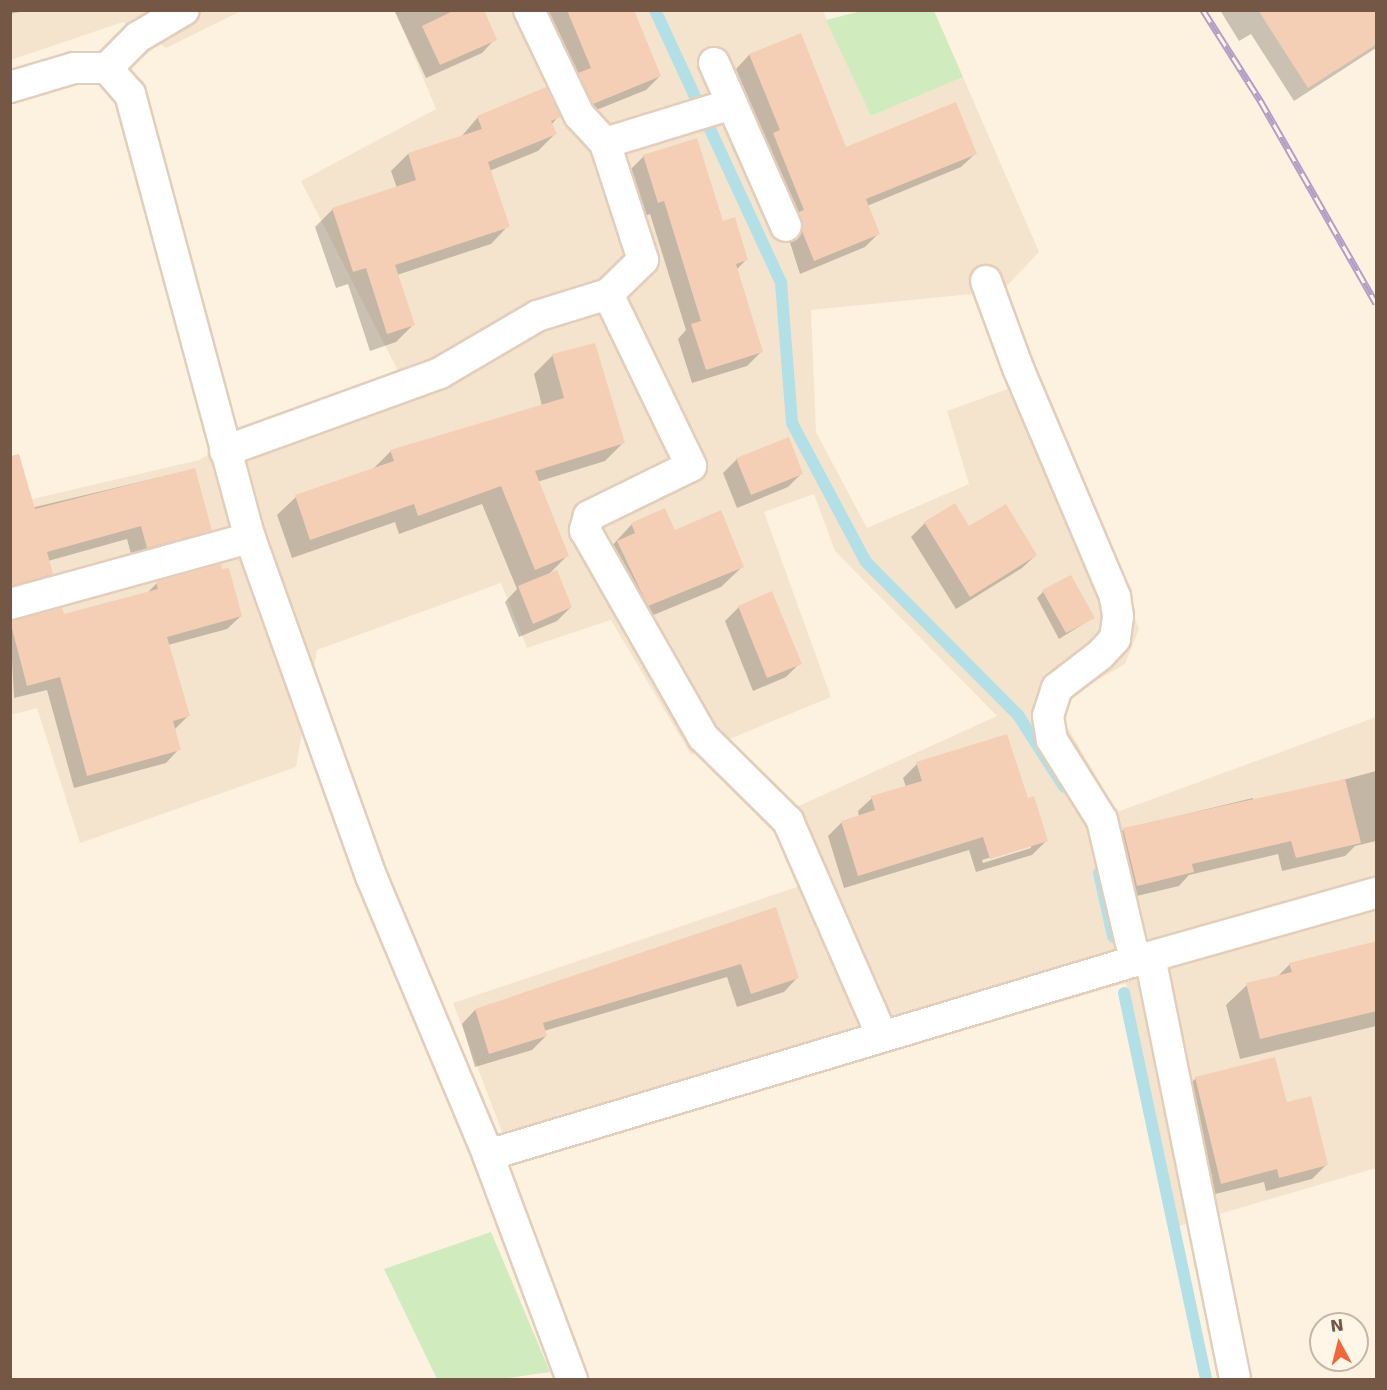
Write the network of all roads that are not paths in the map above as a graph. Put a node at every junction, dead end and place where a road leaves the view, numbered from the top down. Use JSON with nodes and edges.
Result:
{"nodes":[{"id":1,"x":184,"y":10,"type":"edge"},
{"id":2,"x":530,"y":10,"type":"edge"},
{"id":3,"x":714,"y":63,"type":"dead end"},
{"id":4,"x":107,"y":68,"type":"junction"},
{"id":5,"x":10,"y":87,"type":"edge"},
{"id":6,"x":732,"y":104,"type":"junction"},
{"id":7,"x":606,"y":143,"type":"junction"},
{"id":8,"x":786,"y":226,"type":"dead end"},
{"id":9,"x":986,"y":281,"type":"dead end"},
{"id":10,"x":608,"y":294,"type":"junction"},
{"id":11,"x":225,"y":451,"type":"junction"},
{"id":12,"x":250,"y":538,"type":"junction"},
{"id":13,"x":10,"y":604,"type":"edge"},
{"id":14,"x":1377,"y":893,"type":"edge"},
{"id":15,"x":1143,"y":959,"type":"junction"},
{"id":16,"x":882,"y":1036,"type":"junction"},
{"id":17,"x":488,"y":1155,"type":"junction"},
{"id":18,"x":572,"y":1380,"type":"edge"},
{"id":19,"x":1234,"y":1380,"type":"edge"}],
"edges":[{"from":1,"to":4,"type":"street"},
{"from":2,"to":7,"type":"street"},
{"from":3,"to":6,"type":"street"},
{"from":4,"to":5,"type":"street"},
{"from":4,"to":11,"type":"street"},
{"from":6,"to":7,"type":"street"},
{"from":6,"to":8,"type":"street"},
{"from":7,"to":10,"type":"street"},
{"from":9,"to":15,"type":"street"},
{"from":10,"to":11,"type":"street"},
{"from":10,"to":16,"type":"street"},
{"from":11,"to":12,"type":"street"},
{"from":12,"to":13,"type":"street"},
{"from":12,"to":17,"type":"street"},
{"from":14,"to":15,"type":"street"},
{"from":15,"to":16,"type":"street"},
{"from":15,"to":19,"type":"street"},
{"from":16,"to":17,"type":"street"},
{"from":17,"to":18,"type":"street"}]}
